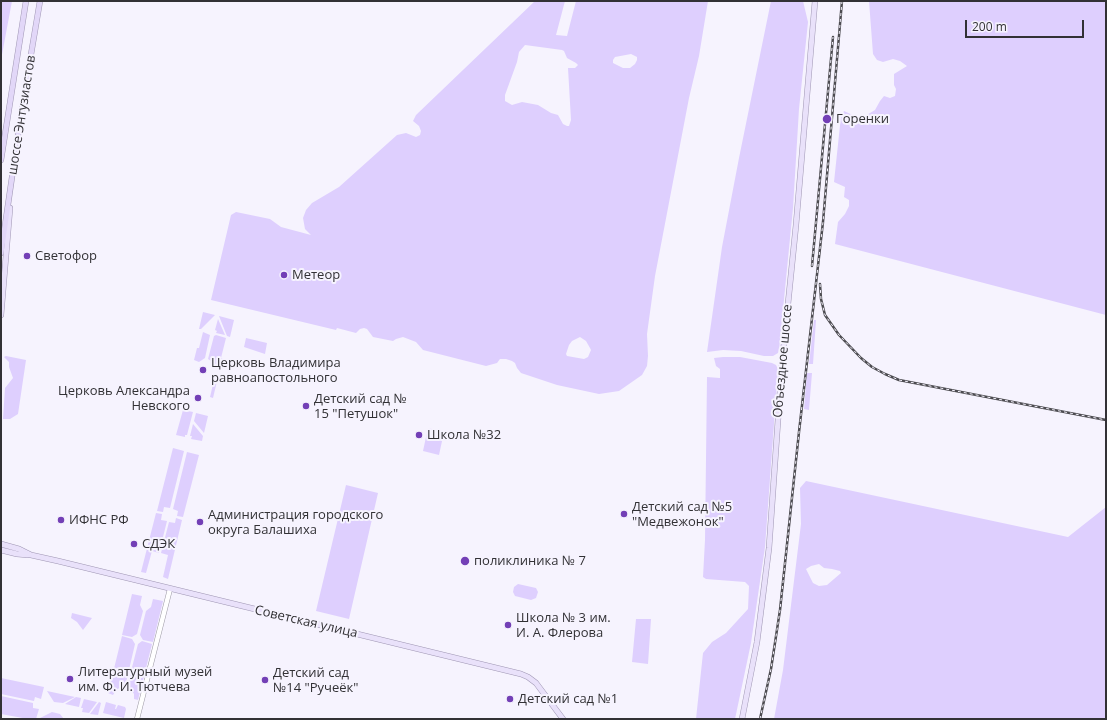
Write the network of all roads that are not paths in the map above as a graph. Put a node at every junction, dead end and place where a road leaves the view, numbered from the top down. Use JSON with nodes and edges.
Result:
{"nodes":[{"id":1,"x":26,"y":1,"type":"edge"},
{"id":2,"x":40,"y":1,"type":"edge"},
{"id":3,"x":815,"y":1,"type":"edge"},
{"id":4,"x":2,"y":151,"type":"edge"},
{"id":5,"x":1,"y":160,"type":"edge"},
{"id":6,"x":11,"y":193,"type":"junction"},
{"id":7,"x":1,"y":253,"type":"edge"},
{"id":8,"x":1,"y":315,"type":"edge"},
{"id":9,"x":1,"y":544,"type":"edge"},
{"id":10,"x":1,"y":550,"type":"edge"},
{"id":11,"x":31,"y":555,"type":"junction"},
{"id":12,"x":170,"y":589,"type":"junction"},
{"id":13,"x":137,"y":719,"type":"edge"},
{"id":14,"x":563,"y":719,"type":"edge"},
{"id":15,"x":742,"y":719,"type":"edge"}],
"edges":[{"from":1,"to":4,"type":"highway","name":"шоссе Энтузиастов"},
{"from":2,"to":6,"type":"highway","name":"шоссе Энтузиастов"},
{"from":3,"to":15,"type":"main road","name":"Объездное шоссе"},
{"from":4,"to":5,"type":"highway","name":"шоссе Энтузиастов"},
{"from":6,"to":7,"type":"highway","name":"шоссе Энтузиастов"},
{"from":6,"to":8,"type":"main road"},
{"from":9,"to":11,"type":"main road","name":"Советская улица"},
{"from":10,"to":11,"type":"main road","name":"Советская улица"},
{"from":11,"to":12,"type":"main road","name":"Советская улица"},
{"from":12,"to":13,"type":"main road"},
{"from":12,"to":14,"type":"main road","name":"Советская улица"}]}
